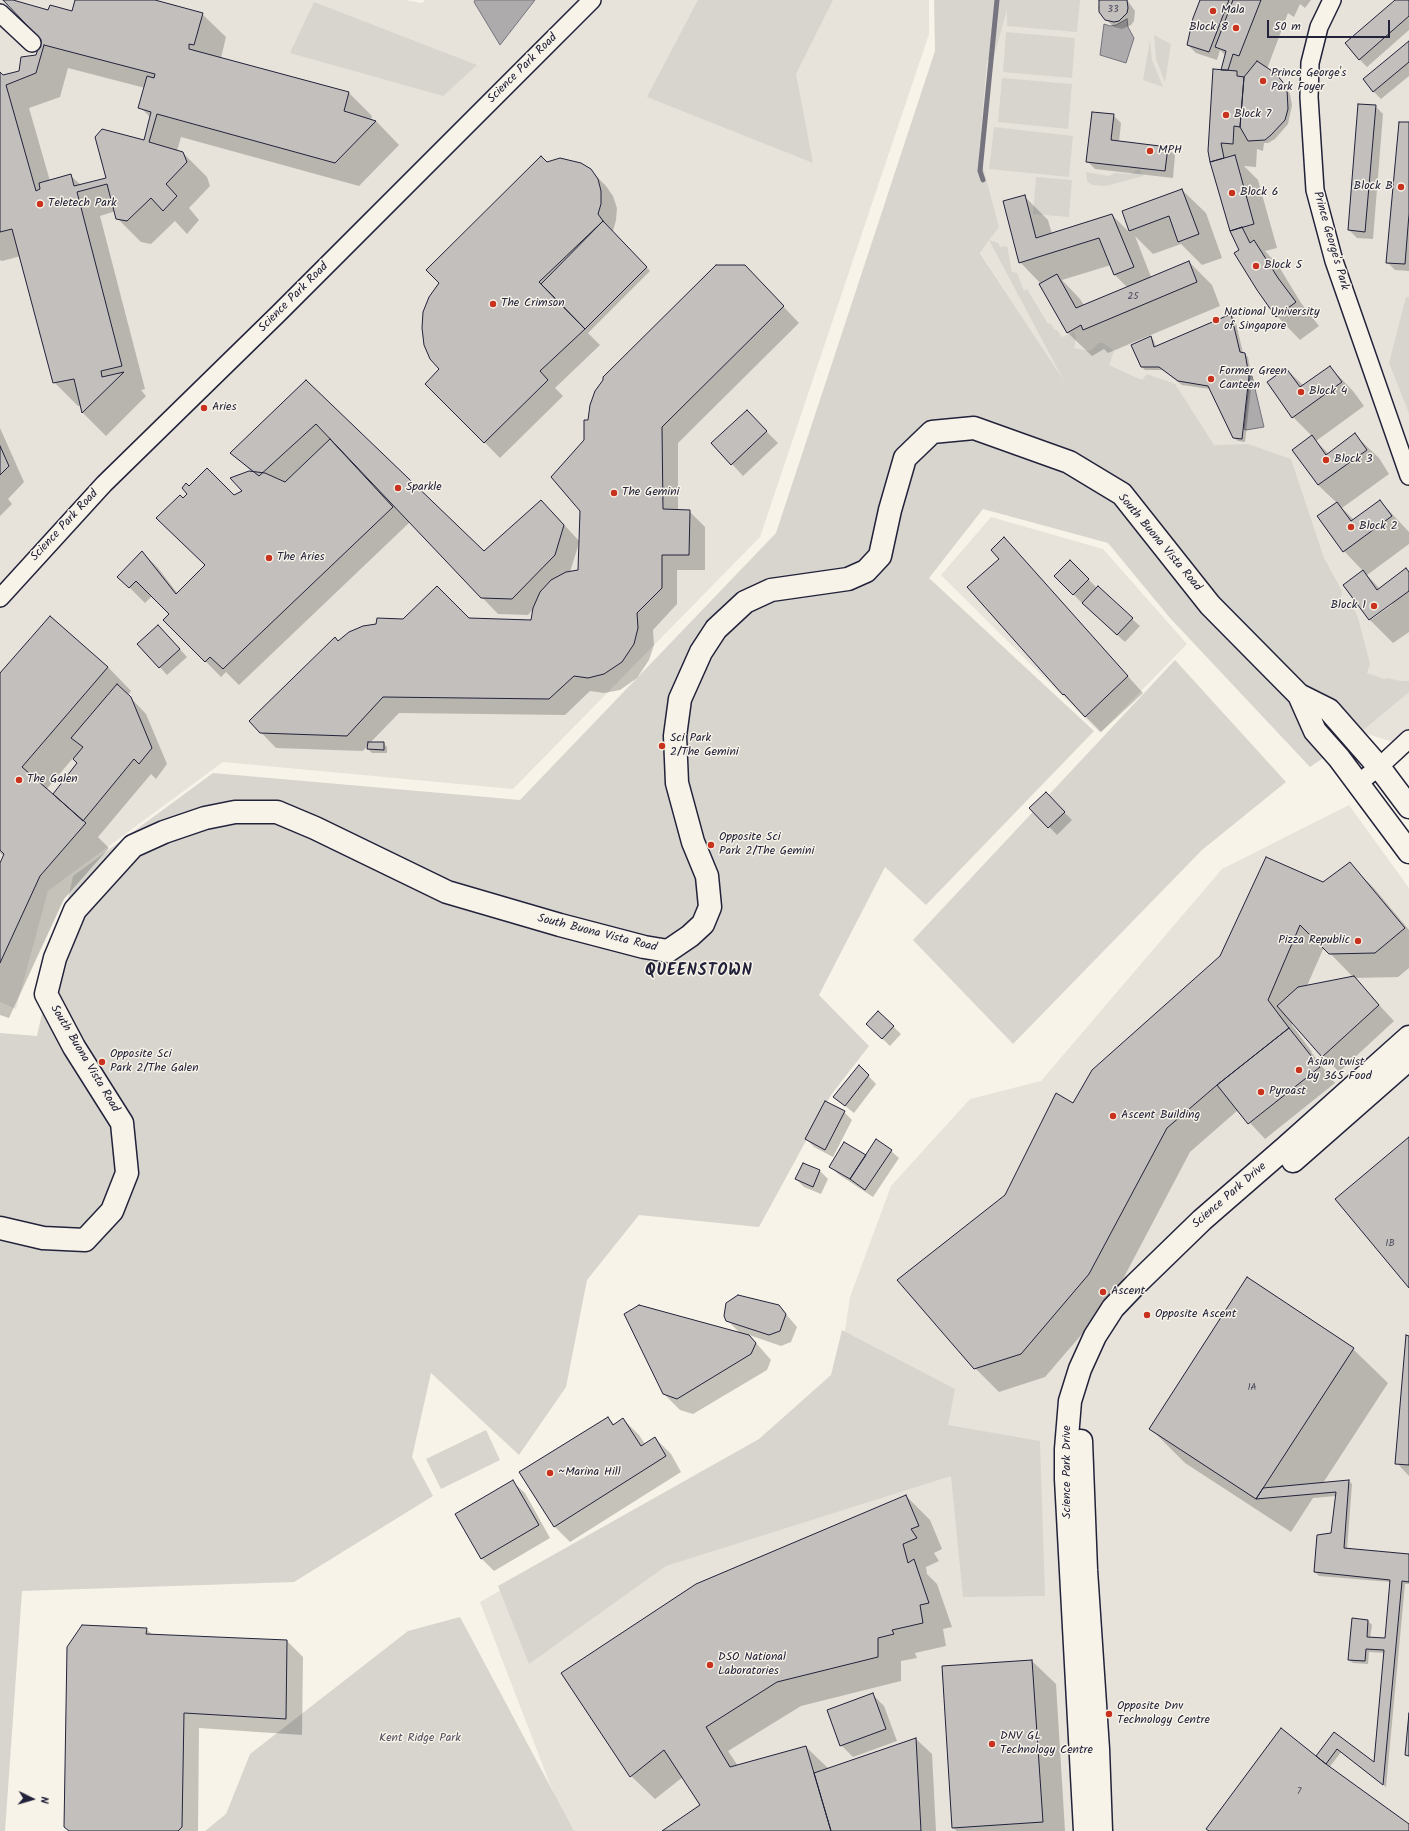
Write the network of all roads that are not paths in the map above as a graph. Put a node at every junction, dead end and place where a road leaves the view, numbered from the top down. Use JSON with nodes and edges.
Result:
{"nodes":[{"id":1,"x":592,"y":0,"type":"edge"},
{"id":2,"x":1332,"y":0,"type":"edge"},
{"id":3,"x":0,"y":13,"type":"edge"},
{"id":4,"x":32,"y":43,"type":"dead end"},
{"id":5,"x":1409,"y":476,"type":"edge"},
{"id":6,"x":0,"y":598,"type":"edge"},
{"id":7,"x":1299,"y":695,"type":"junction"},
{"id":8,"x":1409,"y":739,"type":"edge"},
{"id":9,"x":1379,"y":767,"type":"junction"},
{"id":10,"x":1357,"y":784,"type":"junction"},
{"id":11,"x":1409,"y":807,"type":"edge"},
{"id":12,"x":1409,"y":852,"type":"edge"},
{"id":13,"x":1409,"y":1037,"type":"edge"},
{"id":14,"x":1409,"y":1059,"type":"edge"},
{"id":15,"x":1207,"y":1226,"type":"junction"},
{"id":16,"x":0,"y":1228,"type":"edge"},
{"id":17,"x":1085,"y":1831,"type":"edge"},
{"id":18,"x":1101,"y":1831,"type":"edge"}],
"edges":[{"from":1,"to":6,"type":"street","name":"Science Park Road"},
{"from":2,"to":5,"type":"street","name":"Prince George's Park"},
{"from":3,"to":4,"type":"street"},
{"from":7,"to":9,"type":"street","name":"South Buona Vista Road"},
{"from":7,"to":10,"type":"street","name":"South Buona Vista Road"},
{"from":7,"to":16,"type":"street","name":"South Buona Vista Road"},
{"from":8,"to":9,"type":"street"},
{"from":9,"to":10,"type":"street"},
{"from":9,"to":11,"type":"street","name":"South Buona Vista Road"},
{"from":10,"to":12,"type":"street","name":"South Buona Vista Road"},
{"from":13,"to":15,"type":"street","name":"Science Park Drive"},
{"from":14,"to":15,"type":"street","name":"Science Park Drive"},
{"from":15,"to":17,"type":"street","name":"Science Park Drive"},
{"from":15,"to":18,"type":"street","name":"Science Park Drive"}]}
